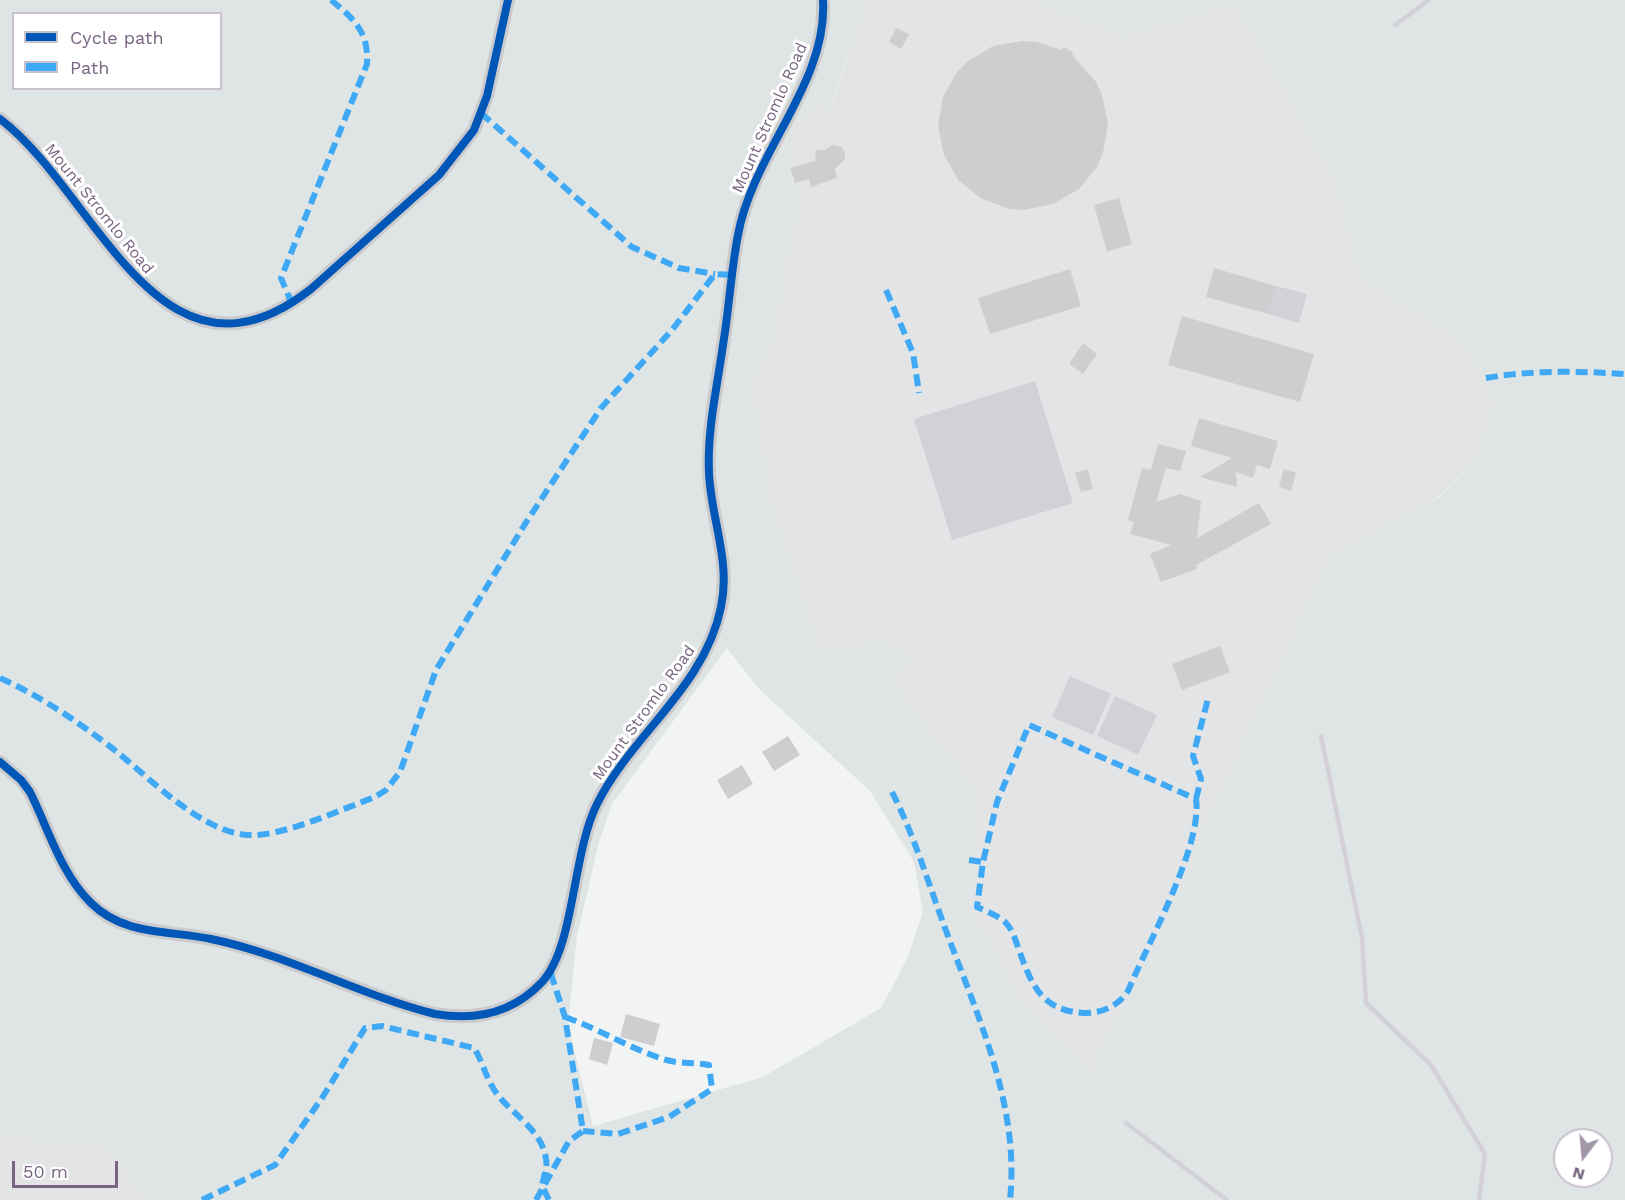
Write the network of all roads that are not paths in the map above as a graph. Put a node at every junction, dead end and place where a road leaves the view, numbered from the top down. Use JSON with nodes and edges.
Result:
{"nodes":[{"id":1,"x":508,"y":0,"type":"edge"},
{"id":2,"x":823,"y":0,"type":"edge"},
{"id":3,"x":0,"y":119,"type":"edge"},
{"id":4,"x":0,"y":762,"type":"edge"}],
"edges":[{"from":1,"to":3,"type":"street","name":"Mount Stromlo Road"},
{"from":2,"to":4,"type":"street","name":"Mount Stromlo Road"}]}
